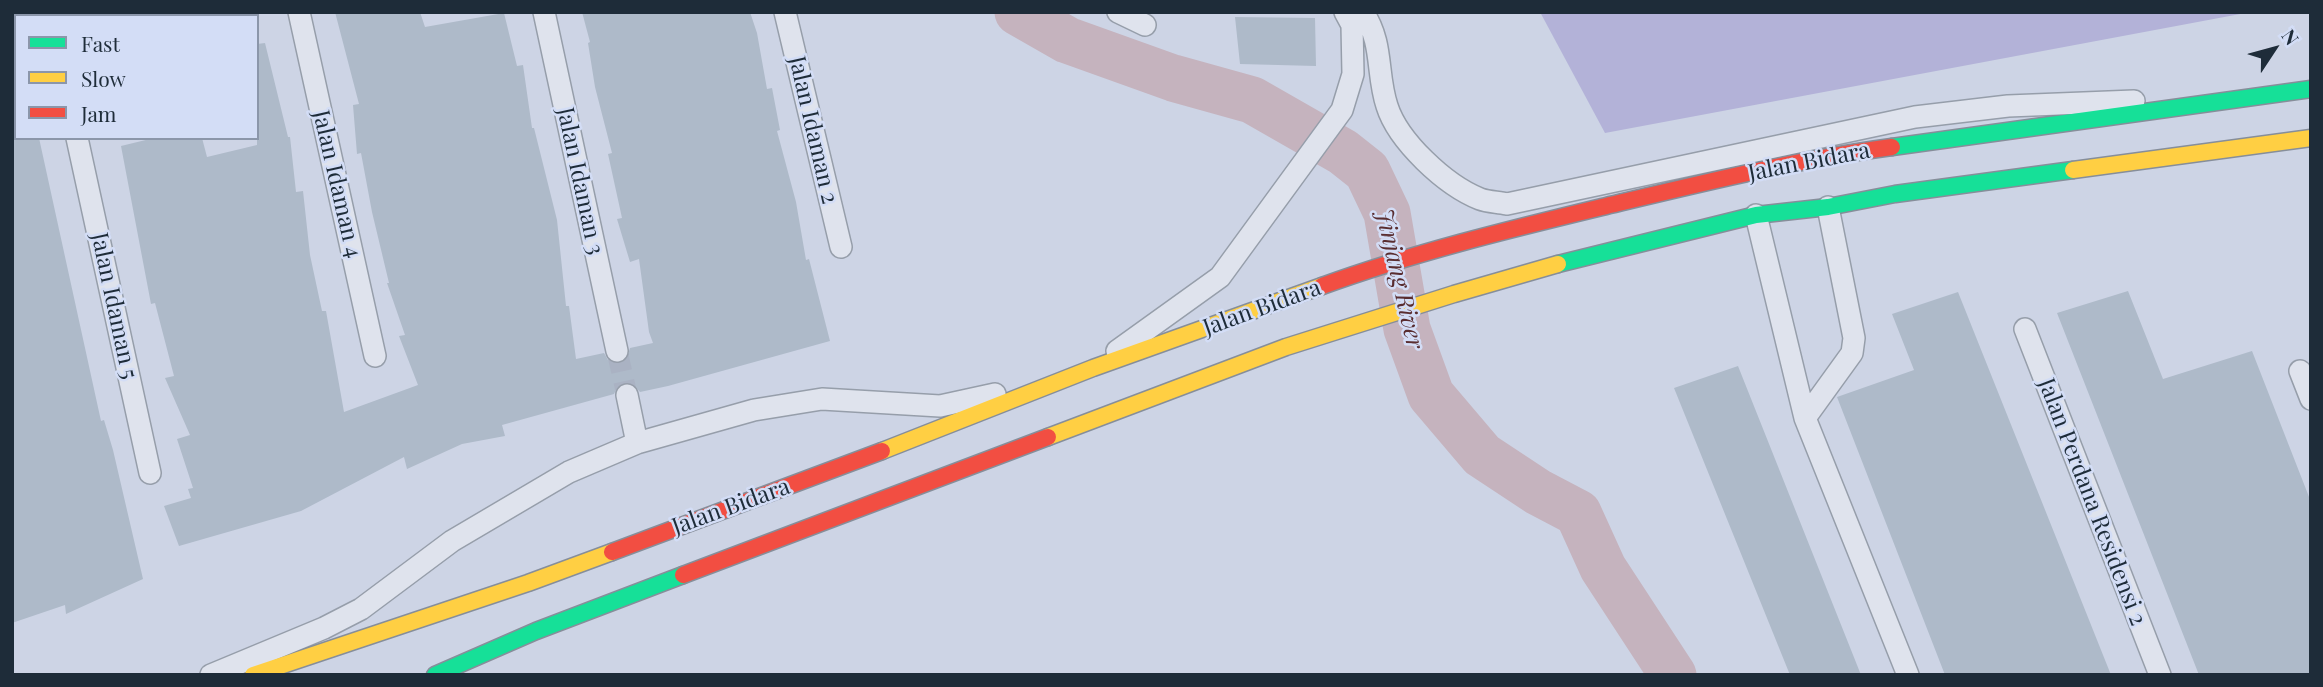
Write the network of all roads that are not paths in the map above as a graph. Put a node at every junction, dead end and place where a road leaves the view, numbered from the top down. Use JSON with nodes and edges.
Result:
{"nodes":[{"id":1,"x":299,"y":12,"type":"edge"},
{"id":2,"x":544,"y":12,"type":"edge"},
{"id":3,"x":785,"y":12,"type":"edge"},
{"id":4,"x":1118,"y":12,"type":"edge"},
{"id":5,"x":1345,"y":12,"type":"edge"},
{"id":6,"x":1363,"y":12,"type":"edge"},
{"id":7,"x":1145,"y":25,"type":"dead end"},
{"id":8,"x":2311,"y":89,"type":"edge"},
{"id":9,"x":2226,"y":100,"type":"junction"},
{"id":10,"x":2311,"y":138,"type":"edge"},
{"id":11,"x":77,"y":140,"type":"edge"},
{"id":12,"x":1827,"y":197,"type":"junction"},
{"id":13,"x":1684,"y":204,"type":"dead end"},
{"id":14,"x":1755,"y":215,"type":"junction"},
{"id":15,"x":1504,"y":230,"type":"junction"},
{"id":16,"x":841,"y":247,"type":"dead end"},
{"id":17,"x":2025,"y":329,"type":"dead end"},
{"id":18,"x":617,"y":351,"type":"tunnel mouth"},
{"id":19,"x":376,"y":356,"type":"dead end"},
{"id":20,"x":1093,"y":368,"type":"junction"},
{"id":21,"x":2300,"y":371,"type":"dead end"},
{"id":22,"x":627,"y":395,"type":"tunnel mouth"},
{"id":23,"x":2311,"y":399,"type":"edge"},
{"id":24,"x":1805,"y":418,"type":"junction"},
{"id":25,"x":637,"y":443,"type":"junction"},
{"id":26,"x":150,"y":473,"type":"dead end"},
{"id":27,"x":211,"y":675,"type":"edge"},
{"id":28,"x":253,"y":675,"type":"edge"},
{"id":29,"x":435,"y":675,"type":"edge"},
{"id":30,"x":1908,"y":675,"type":"edge"},
{"id":31,"x":2160,"y":675,"type":"edge"}],
"edges":[{"from":1,"to":19,"type":"street","name":"Jalan Idaman 4"},
{"from":2,"to":18,"type":"street","name":"Jalan Idaman 3"},
{"from":3,"to":16,"type":"street","name":"Jalan Idaman 2"},
{"from":4,"to":7,"type":"street"},
{"from":5,"to":20,"type":"street"},
{"from":6,"to":9,"type":"street"},
{"from":8,"to":9,"type":"main road","name":"Jalan Bidara"},
{"from":9,"to":15,"type":"main road","name":"Jalan Bidara"},
{"from":10,"to":12,"type":"main road","name":"Jalan Bidara"},
{"from":11,"to":26,"type":"street","name":"Jalan Idaman 5"},
{"from":12,"to":14,"type":"main road","name":"Jalan Bidara"},
{"from":12,"to":24,"type":"street"},
{"from":13,"to":15,"type":"main road"},
{"from":14,"to":24,"type":"street"},
{"from":14,"to":29,"type":"main road","name":"Jalan Bidara"},
{"from":15,"to":20,"type":"main road","name":"Jalan Bidara"},
{"from":17,"to":31,"type":"street","name":"Jalan Perdana Residensi 2"},
{"from":20,"to":25,"type":"street"},
{"from":20,"to":28,"type":"main road","name":"Jalan Bidara"},
{"from":21,"to":23,"type":"street"},
{"from":22,"to":25,"type":"street"},
{"from":24,"to":30,"type":"street"},
{"from":25,"to":27,"type":"street"}]}
